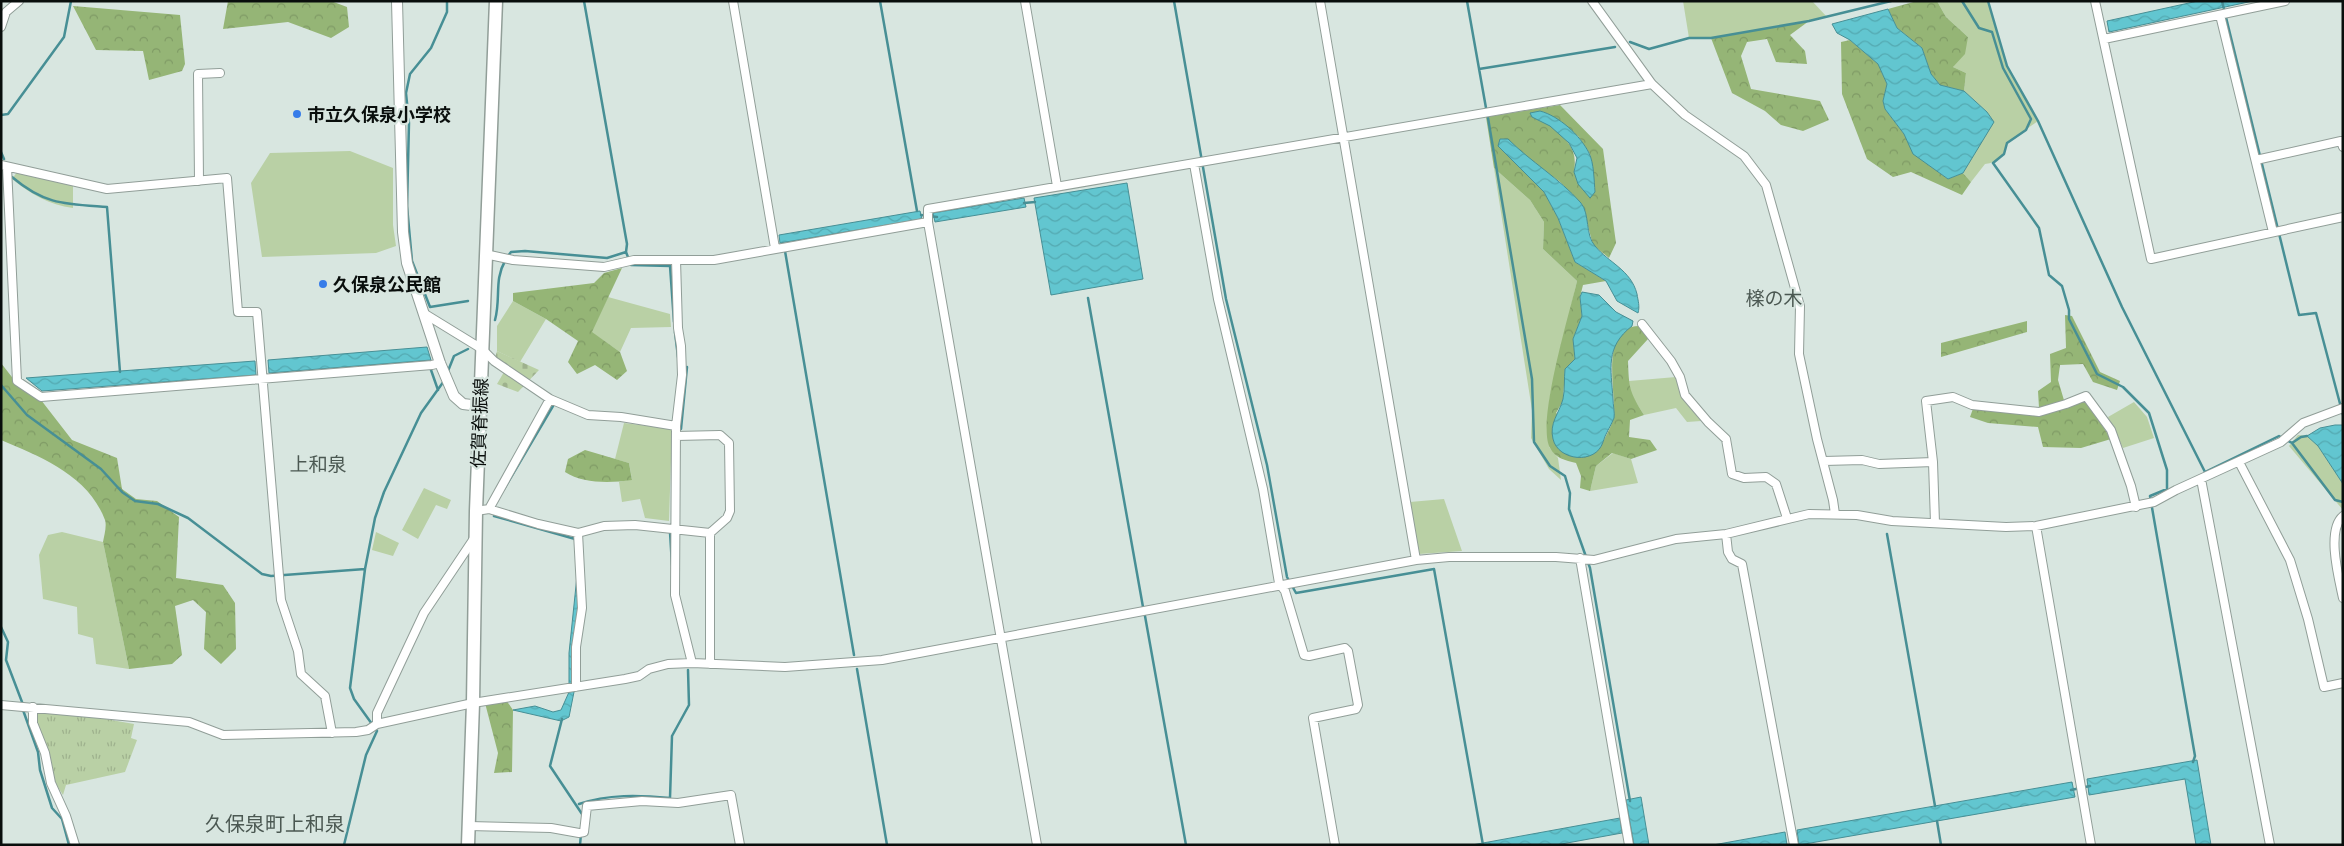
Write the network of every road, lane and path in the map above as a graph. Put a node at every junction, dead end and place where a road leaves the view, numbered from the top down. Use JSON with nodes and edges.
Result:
{"nodes":[{"id":1,"x":10,"y":1,"type":"edge"},
{"id":2,"x":19,"y":1,"type":"edge"},
{"id":3,"x":397,"y":1,"type":"edge"},
{"id":4,"x":496,"y":1,"type":"edge"},
{"id":5,"x":733,"y":1,"type":"edge"},
{"id":6,"x":1025,"y":1,"type":"edge"},
{"id":7,"x":1320,"y":1,"type":"edge"},
{"id":8,"x":1592,"y":1,"type":"edge"},
{"id":9,"x":2095,"y":1,"type":"edge"},
{"id":10,"x":2285,"y":1,"type":"edge"},
{"id":11,"x":6,"y":12,"type":"junction"},
{"id":12,"x":2220,"y":15,"type":"junction"},
{"id":13,"x":1,"y":27,"type":"edge"},
{"id":14,"x":2104,"y":39,"type":"junction"},
{"id":15,"x":220,"y":73,"type":"dead end"},
{"id":16,"x":1652,"y":84,"type":"junction"},
{"id":17,"x":1344,"y":138,"type":"junction"},
{"id":18,"x":2343,"y":147,"type":"edge"},
{"id":19,"x":2256,"y":160,"type":"junction"},
{"id":20,"x":1194,"y":164,"type":"junction"},
{"id":21,"x":4,"y":166,"type":"edge"},
{"id":22,"x":199,"y":181,"type":"junction"},
{"id":23,"x":1057,"y":186,"type":"junction"},
{"id":24,"x":2343,"y":217,"type":"edge"},
{"id":25,"x":928,"y":218,"type":"junction"},
{"id":26,"x":2273,"y":232,"type":"junction"},
{"id":27,"x":775,"y":248,"type":"junction"},
{"id":28,"x":485,"y":254,"type":"junction"},
{"id":29,"x":676,"y":260,"type":"junction"},
{"id":30,"x":425,"y":314,"type":"junction"},
{"id":31,"x":1642,"y":324,"type":"dead end"},
{"id":32,"x":482,"y":349,"type":"junction"},
{"id":33,"x":442,"y":367,"type":"junction"},
{"id":34,"x":262,"y":379,"type":"junction"},
{"id":35,"x":550,"y":399,"type":"junction"},
{"id":36,"x":480,"y":406,"type":"junction"},
{"id":37,"x":2340,"y":409,"type":"edge"},
{"id":38,"x":676,"y":426,"type":"junction"},
{"id":39,"x":676,"y":436,"type":"junction"},
{"id":40,"x":1824,"y":461,"type":"junction"},
{"id":41,"x":1933,"y":462,"type":"junction"},
{"id":42,"x":2239,"y":462,"type":"junction"},
{"id":43,"x":2201,"y":479,"type":"junction"},
{"id":44,"x":2136,"y":507,"type":"junction"},
{"id":45,"x":489,"y":509,"type":"junction"},
{"id":46,"x":476,"y":511,"type":"junction"},
{"id":47,"x":1834,"y":514,"type":"junction"},
{"id":48,"x":2343,"y":516,"type":"edge"},
{"id":49,"x":1787,"y":518,"type":"junction"},
{"id":50,"x":1935,"y":522,"type":"junction"},
{"id":51,"x":2036,"y":526,"type":"junction"},
{"id":52,"x":674,"y":528,"type":"junction"},
{"id":53,"x":710,"y":533,"type":"junction"},
{"id":54,"x":578,"y":534,"type":"junction"},
{"id":55,"x":1726,"y":534,"type":"junction"},
{"id":56,"x":476,"y":536,"type":"junction"},
{"id":57,"x":1580,"y":558,"type":"junction"},
{"id":58,"x":1416,"y":560,"type":"junction"},
{"id":59,"x":1284,"y":585,"type":"junction"},
{"id":60,"x":2343,"y":598,"type":"edge"},
{"id":61,"x":999,"y":638,"type":"junction"},
{"id":62,"x":692,"y":663,"type":"junction"},
{"id":63,"x":710,"y":664,"type":"junction"},
{"id":64,"x":2343,"y":683,"type":"edge"},
{"id":65,"x":576,"y":687,"type":"junction"},
{"id":66,"x":473,"y":703,"type":"junction"},
{"id":67,"x":1,"y":705,"type":"edge"},
{"id":68,"x":33,"y":707,"type":"junction"},
{"id":69,"x":377,"y":724,"type":"junction"},
{"id":70,"x":332,"y":733,"type":"junction"},
{"id":71,"x":469,"y":826,"type":"junction"},
{"id":72,"x":1793,"y":841,"type":"edge"},
{"id":73,"x":75,"y":845,"type":"edge"},
{"id":74,"x":468,"y":845,"type":"edge"},
{"id":75,"x":740,"y":845,"type":"edge"},
{"id":76,"x":1037,"y":845,"type":"edge"},
{"id":77,"x":1335,"y":845,"type":"edge"},
{"id":78,"x":1629,"y":845,"type":"edge"},
{"id":79,"x":2091,"y":845,"type":"edge"},
{"id":80,"x":2270,"y":845,"type":"edge"}],
"edges":[{"from":1,"to":11,"type":"street"},
{"from":2,"to":11,"type":"street"},
{"from":3,"to":30,"type":"street"},
{"from":4,"to":28,"type":"main road","name":"佐賀脊振線"},
{"from":5,"to":27,"type":"street"},
{"from":6,"to":23,"type":"street"},
{"from":7,"to":17,"type":"street"},
{"from":8,"to":16,"type":"street"},
{"from":9,"to":14,"type":"street"},
{"from":10,"to":12,"type":"street"},
{"from":11,"to":13,"type":"street"},
{"from":12,"to":14,"type":"street"},
{"from":12,"to":19,"type":"street"},
{"from":14,"to":26,"type":"street"},
{"from":15,"to":22,"type":"street"},
{"from":16,"to":17,"type":"street"},
{"from":16,"to":40,"type":"street"},
{"from":17,"to":20,"type":"street"},
{"from":17,"to":58,"type":"street"},
{"from":18,"to":19,"type":"street"},
{"from":19,"to":26,"type":"street"},
{"from":20,"to":23,"type":"street"},
{"from":20,"to":59,"type":"street"},
{"from":21,"to":22,"type":"street"},
{"from":21,"to":34,"type":"street"},
{"from":22,"to":34,"type":"street"},
{"from":23,"to":25,"type":"street"},
{"from":24,"to":26,"type":"street"},
{"from":25,"to":27,"type":"street"},
{"from":25,"to":61,"type":"street"},
{"from":27,"to":29,"type":"street"},
{"from":28,"to":29,"type":"street"},
{"from":28,"to":32,"type":"main road","name":"佐賀脊振線"},
{"from":29,"to":38,"type":"street"},
{"from":30,"to":32,"type":"street"},
{"from":30,"to":33,"type":"street"},
{"from":31,"to":49,"type":"street"},
{"from":32,"to":35,"type":"street"},
{"from":32,"to":36,"type":"main road","name":"佐賀脊振線"},
{"from":33,"to":34,"type":"street"},
{"from":33,"to":36,"type":"street"},
{"from":34,"to":70,"type":"street"},
{"from":35,"to":38,"type":"street"},
{"from":35,"to":45,"type":"street"},
{"from":36,"to":46,"type":"main road","name":"佐賀脊振線"},
{"from":37,"to":42,"type":"street"},
{"from":38,"to":39,"type":"street"},
{"from":39,"to":52,"type":"street"},
{"from":39,"to":53,"type":"street"},
{"from":40,"to":41,"type":"street"},
{"from":40,"to":47,"type":"street"},
{"from":41,"to":44,"type":"street"},
{"from":41,"to":50,"type":"street"},
{"from":42,"to":43,"type":"street"},
{"from":42,"to":64,"type":"street"},
{"from":43,"to":44,"type":"street"},
{"from":43,"to":80,"type":"street"},
{"from":44,"to":51,"type":"street"},
{"from":45,"to":46,"type":"street"},
{"from":45,"to":54,"type":"street"},
{"from":46,"to":56,"type":"main road","name":"佐賀脊振線"},
{"from":47,"to":49,"type":"street"},
{"from":47,"to":50,"type":"street"},
{"from":48,"to":60,"type":"street"},
{"from":49,"to":55,"type":"street"},
{"from":50,"to":51,"type":"street"},
{"from":51,"to":79,"type":"street"},
{"from":52,"to":53,"type":"street"},
{"from":52,"to":54,"type":"street"},
{"from":52,"to":62,"type":"street"},
{"from":53,"to":63,"type":"street"},
{"from":54,"to":65,"type":"street"},
{"from":55,"to":57,"type":"street"},
{"from":55,"to":72,"type":"street"},
{"from":56,"to":66,"type":"main road","name":"佐賀脊振線"},
{"from":56,"to":69,"type":"street"},
{"from":57,"to":58,"type":"street"},
{"from":57,"to":78,"type":"street"},
{"from":58,"to":59,"type":"street"},
{"from":59,"to":61,"type":"street"},
{"from":59,"to":77,"type":"street"},
{"from":61,"to":63,"type":"street"},
{"from":61,"to":76,"type":"street"},
{"from":62,"to":63,"type":"street"},
{"from":62,"to":65,"type":"street"},
{"from":65,"to":66,"type":"street"},
{"from":66,"to":69,"type":"street"},
{"from":66,"to":71,"type":"main road","name":"佐賀脊振線"},
{"from":67,"to":68,"type":"street"},
{"from":68,"to":70,"type":"street"},
{"from":68,"to":73,"type":"street"},
{"from":69,"to":70,"type":"street"},
{"from":71,"to":74,"type":"main road","name":"佐賀脊振線"},
{"from":71,"to":75,"type":"street"}]}
